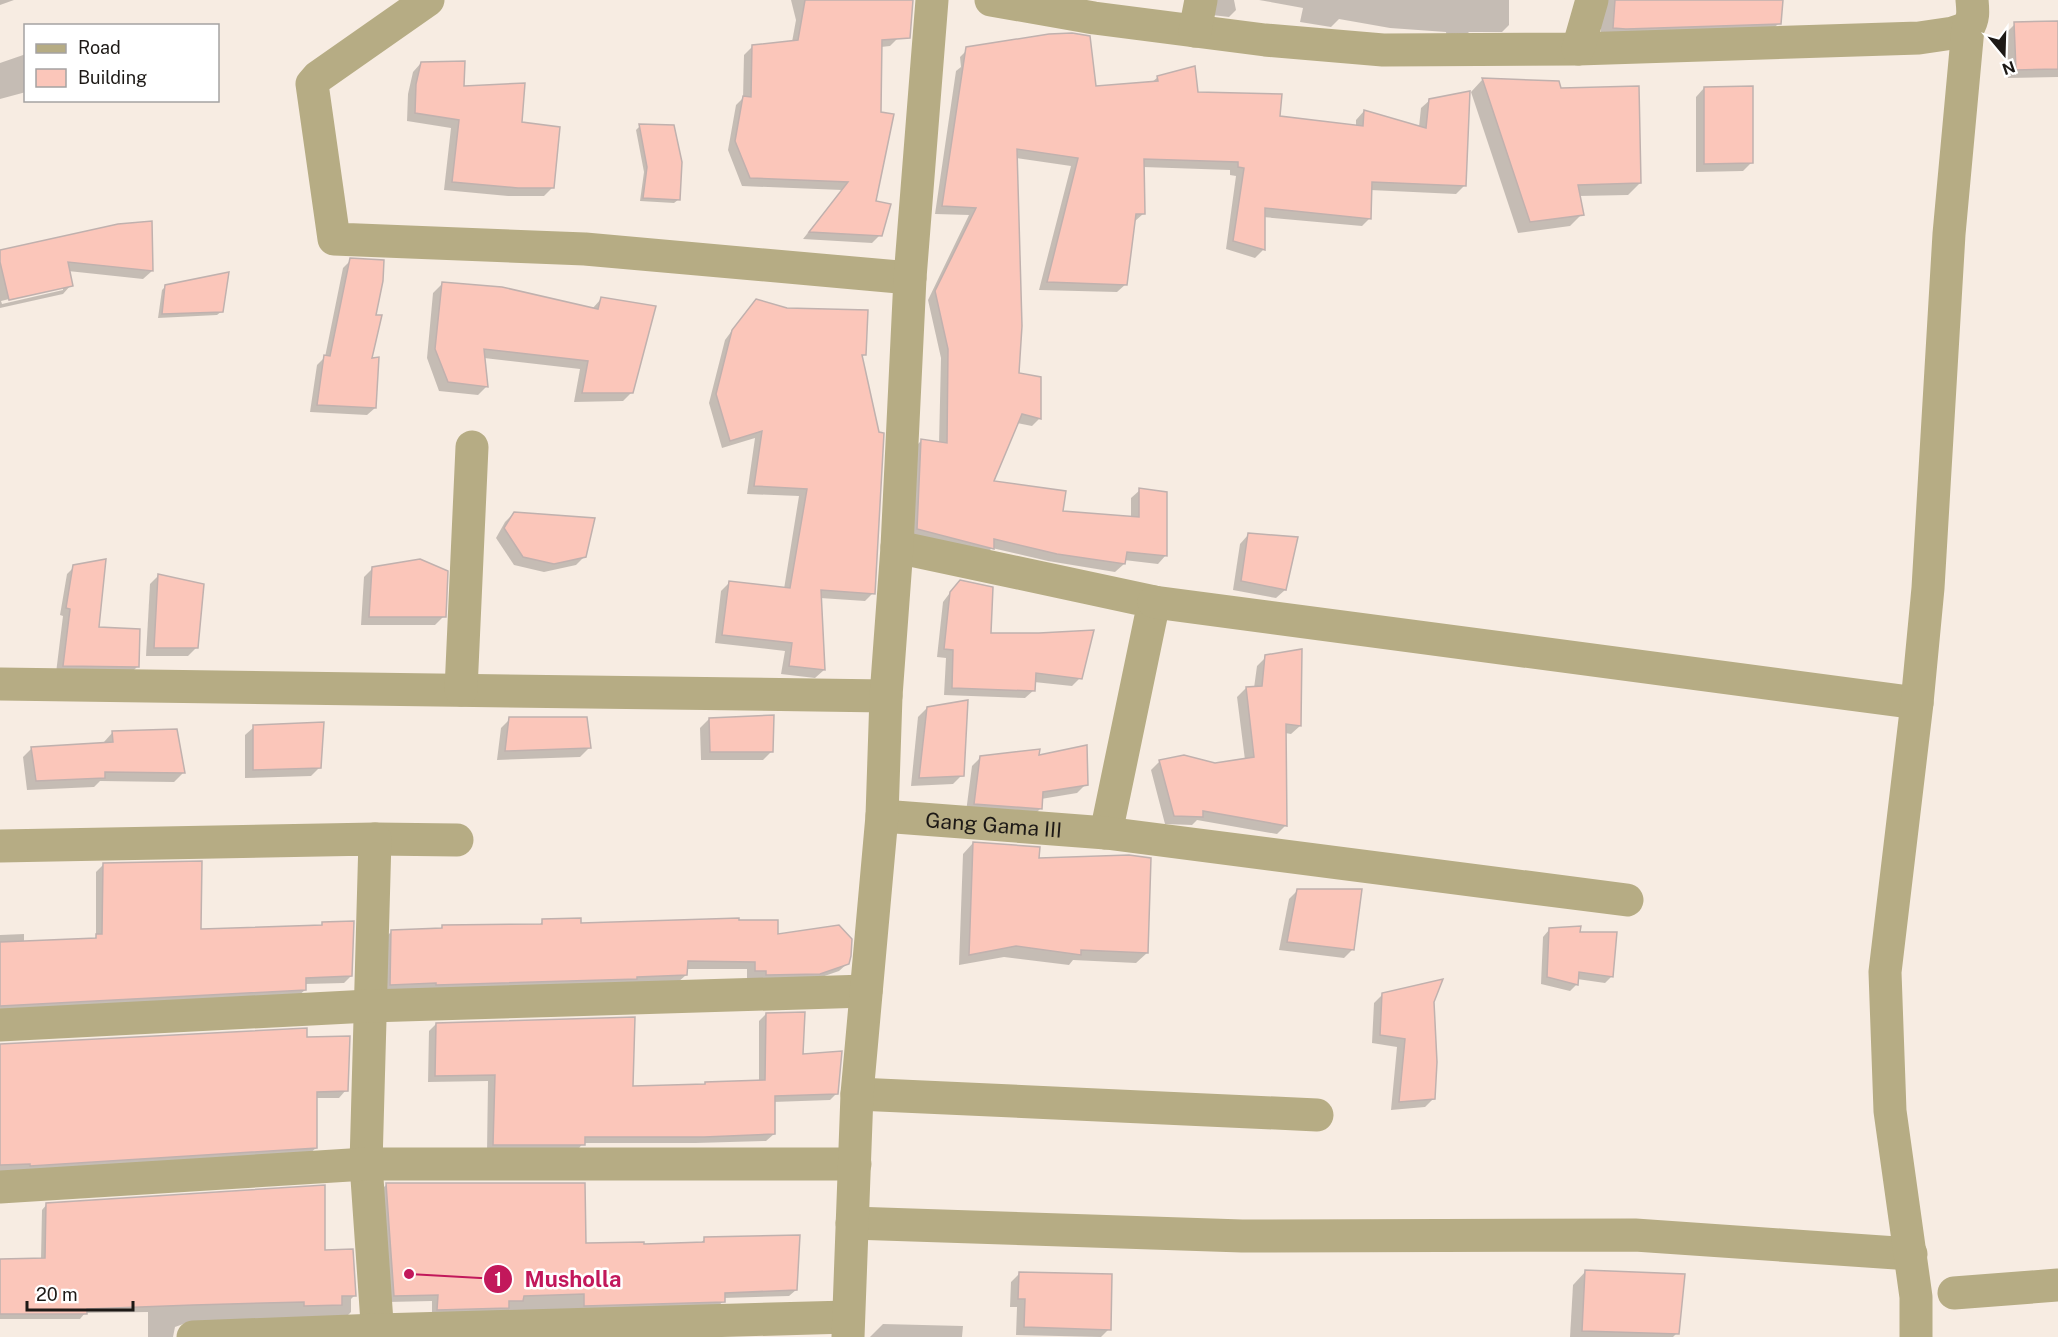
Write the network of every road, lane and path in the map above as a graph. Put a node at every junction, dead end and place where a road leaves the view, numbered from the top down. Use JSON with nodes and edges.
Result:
{"nodes":[{"id":1,"x":428,"y":0,"type":"edge"},
{"id":2,"x":932,"y":0,"type":"edge"},
{"id":3,"x":991,"y":0,"type":"edge"},
{"id":4,"x":1592,"y":0,"type":"edge"},
{"id":5,"x":1970,"y":14,"type":"edge"},
{"id":6,"x":1198,"y":16,"type":"edge"},
{"id":7,"x":1578,"y":49,"type":"junction"},
{"id":8,"x":910,"y":278,"type":"junction"},
{"id":9,"x":472,"y":447,"type":"dead end"},
{"id":10,"x":897,"y":547,"type":"junction"},
{"id":11,"x":1154,"y":602,"type":"junction"},
{"id":12,"x":0,"y":684,"type":"edge"},
{"id":13,"x":461,"y":690,"type":"junction"},
{"id":14,"x":886,"y":696,"type":"junction"},
{"id":15,"x":1917,"y":703,"type":"junction"},
{"id":16,"x":882,"y":816,"type":"junction"},
{"id":17,"x":1106,"y":833,"type":"junction"},
{"id":18,"x":375,"y":840,"type":"junction"},
{"id":19,"x":457,"y":840,"type":"dead end"},
{"id":20,"x":0,"y":846,"type":"edge"},
{"id":21,"x":1627,"y":900,"type":"dead end"},
{"id":22,"x":866,"y":991,"type":"junction"},
{"id":23,"x":369,"y":1006,"type":"junction"},
{"id":24,"x":0,"y":1025,"type":"edge"},
{"id":25,"x":857,"y":1094,"type":"junction"},
{"id":26,"x":1317,"y":1115,"type":"dead end"},
{"id":27,"x":366,"y":1164,"type":"junction"},
{"id":28,"x":855,"y":1164,"type":"junction"},
{"id":29,"x":0,"y":1187,"type":"edge"},
{"id":30,"x":852,"y":1223,"type":"junction"},
{"id":31,"x":1911,"y":1254,"type":"junction"},
{"id":32,"x":2058,"y":1285,"type":"edge"},
{"id":33,"x":1954,"y":1293,"type":"dead end"},
{"id":34,"x":848,"y":1327,"type":"edge"},
{"id":35,"x":378,"y":1333,"type":"edge"},
{"id":36,"x":193,"y":1337,"type":"edge"},
{"id":37,"x":1916,"y":1337,"type":"edge"}],
"edges":[{"from":1,"to":8,"type":"street"},
{"from":2,"to":8,"type":"street"},
{"from":3,"to":6,"type":"street"},
{"from":4,"to":7,"type":"street"},
{"from":5,"to":7,"type":"street"},
{"from":5,"to":15,"type":"street"},
{"from":6,"to":7,"type":"street"},
{"from":8,"to":10,"type":"street"},
{"from":9,"to":13,"type":"street"},
{"from":10,"to":11,"type":"street"},
{"from":10,"to":14,"type":"street"},
{"from":11,"to":15,"type":"street"},
{"from":11,"to":17,"type":"street"},
{"from":12,"to":13,"type":"street"},
{"from":13,"to":14,"type":"street"},
{"from":14,"to":16,"type":"street"},
{"from":15,"to":31,"type":"street"},
{"from":16,"to":17,"type":"street","name":"Gang Gama III"},
{"from":16,"to":22,"type":"street"},
{"from":17,"to":21,"type":"street","name":"Gang Gama III"},
{"from":18,"to":19,"type":"street"},
{"from":18,"to":20,"type":"street"},
{"from":18,"to":23,"type":"street"},
{"from":22,"to":23,"type":"street"},
{"from":22,"to":25,"type":"street"},
{"from":23,"to":24,"type":"street"},
{"from":23,"to":27,"type":"street"},
{"from":25,"to":26,"type":"street"},
{"from":25,"to":28,"type":"street"},
{"from":27,"to":28,"type":"street"},
{"from":27,"to":29,"type":"street"},
{"from":27,"to":35,"type":"street"},
{"from":28,"to":30,"type":"street"},
{"from":30,"to":31,"type":"street"},
{"from":30,"to":34,"type":"street"},
{"from":31,"to":37,"type":"street"},
{"from":32,"to":33,"type":"street"},
{"from":34,"to":35,"type":"street"},
{"from":35,"to":36,"type":"street"}]}
